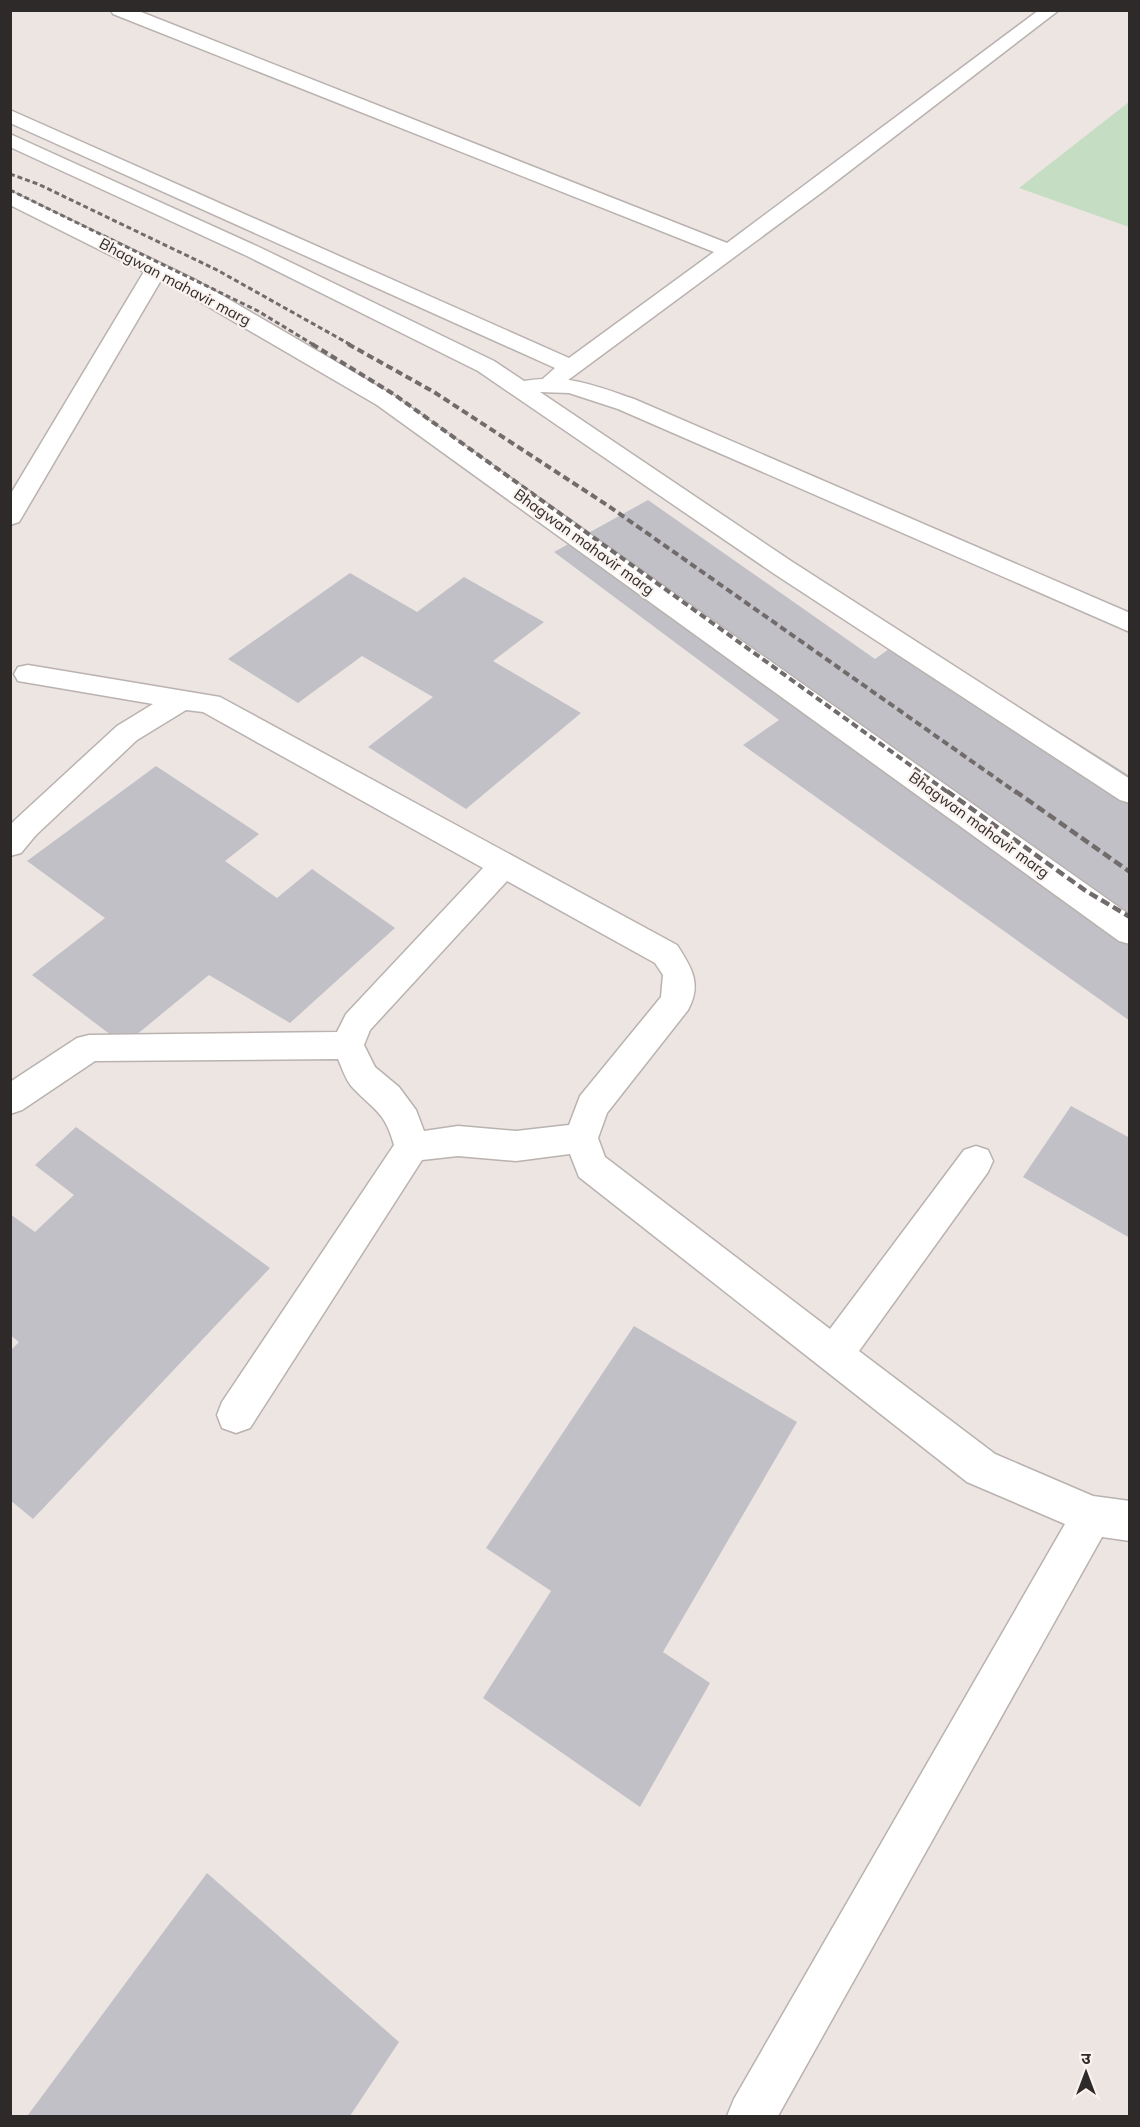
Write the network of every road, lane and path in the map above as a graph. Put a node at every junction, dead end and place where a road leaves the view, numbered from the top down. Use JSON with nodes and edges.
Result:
{"nodes":[{"id":1,"x":119,"y":10,"type":"edge"},
{"id":2,"x":1052,"y":10,"type":"edge"},
{"id":3,"x":10,"y":116,"type":"edge"},
{"id":4,"x":10,"y":140,"type":"edge"},
{"id":5,"x":10,"y":197,"type":"edge"},
{"id":6,"x":729,"y":250,"type":"junction"},
{"id":7,"x":156,"y":270,"type":"junction"},
{"id":8,"x":570,"y":367,"type":"junction"},
{"id":9,"x":548,"y":384,"type":"junction"},
{"id":10,"x":520,"y":389,"type":"junction"},
{"id":11,"x":10,"y":517,"type":"edge"},
{"id":12,"x":1130,"y":623,"type":"edge"},
{"id":13,"x":28,"y":674,"type":"dead end"},
{"id":14,"x":182,"y":699,"type":"junction"},
{"id":15,"x":1130,"y":793,"type":"edge"},
{"id":16,"x":10,"y":845,"type":"edge"},
{"id":17,"x":504,"y":865,"type":"junction"},
{"id":18,"x":1130,"y":932,"type":"edge"},
{"id":19,"x":348,"y":1045,"type":"junction"},
{"id":20,"x":10,"y":1100,"type":"edge"},
{"id":21,"x":581,"y":1138,"type":"junction"},
{"id":22,"x":412,"y":1147,"type":"junction"},
{"id":23,"x":976,"y":1161,"type":"dead end"},
{"id":24,"x":834,"y":1354,"type":"junction"},
{"id":25,"x":236,"y":1415,"type":"dead end"},
{"id":26,"x":1111,"y":1518,"type":"edge"},
{"id":27,"x":751,"y":2116,"type":"edge"}],
"edges":[{"from":1,"to":6,"type":"main road"},
{"from":2,"to":6,"type":"main road"},
{"from":3,"to":8,"type":"main road"},
{"from":4,"to":10,"type":"main road"},
{"from":5,"to":7,"type":"main road","name":"Bhagwan mahavir marg"},
{"from":6,"to":8,"type":"main road"},
{"from":7,"to":11,"type":"main road"},
{"from":7,"to":18,"type":"main road","name":"Bhagwan mahavir marg"},
{"from":8,"to":9,"type":"main road"},
{"from":9,"to":10,"type":"main road"},
{"from":9,"to":12,"type":"main road"},
{"from":10,"to":15,"type":"main road"},
{"from":13,"to":14,"type":"main road"},
{"from":14,"to":16,"type":"main road"},
{"from":14,"to":17,"type":"main road"},
{"from":17,"to":19,"type":"main road"},
{"from":17,"to":21,"type":"main road"},
{"from":19,"to":20,"type":"main road"},
{"from":19,"to":22,"type":"main road"},
{"from":21,"to":22,"type":"main road"},
{"from":21,"to":24,"type":"main road"},
{"from":22,"to":25,"type":"main road"},
{"from":23,"to":24,"type":"main road"},
{"from":24,"to":26,"type":"main road"},
{"from":26,"to":27,"type":"main road"}]}
